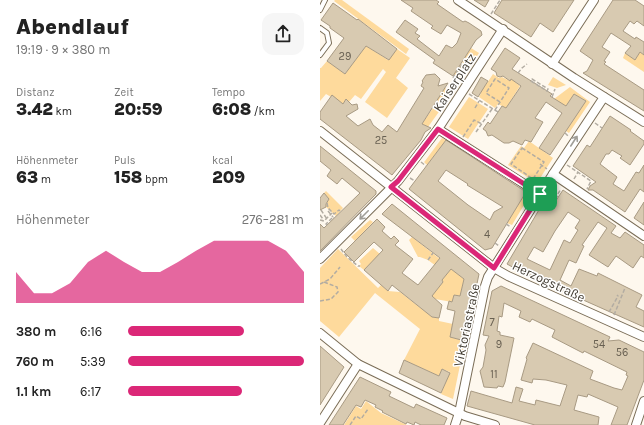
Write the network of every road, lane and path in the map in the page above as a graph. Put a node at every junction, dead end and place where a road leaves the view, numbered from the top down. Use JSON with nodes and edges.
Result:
{"nodes":[{"id":1,"x":325,"y":0,"type":"edge"},
{"id":2,"x":458,"y":0,"type":"edge"},
{"id":3,"x":500,"y":0,"type":"edge"},
{"id":4,"x":594,"y":0,"type":"edge"},
{"id":5,"x":320,"y":10,"type":"edge"},
{"id":6,"x":488,"y":19,"type":"junction"},
{"id":7,"x":320,"y":28,"type":"edge"},
{"id":8,"x":503,"y":29,"type":"junction"},
{"id":9,"x":320,"y":55,"type":"edge"},
{"id":10,"x":462,"y":64,"type":"dead end"},
{"id":11,"x":527,"y":64,"type":"dead end"},
{"id":12,"x":552,"y":64,"type":"junction"},
{"id":13,"x":518,"y":73,"type":"dead end"},
{"id":14,"x":453,"y":78,"type":"dead end"},
{"id":15,"x":542,"y":81,"type":"dead end"},
{"id":16,"x":539,"y":85,"type":"dead end"},
{"id":17,"x":555,"y":89,"type":"dead end"},
{"id":18,"x":469,"y":94,"type":"dead end"},
{"id":19,"x":552,"y":97,"type":"dead end"},
{"id":20,"x":604,"y":97,"type":"junction"},
{"id":21,"x":479,"y":101,"type":"junction"},
{"id":22,"x":500,"y":102,"type":"junction"},
{"id":23,"x":475,"y":108,"type":"dead end"},
{"id":24,"x":492,"y":108,"type":"junction"},
{"id":25,"x":495,"y":110,"type":"junction"},
{"id":26,"x":498,"y":112,"type":"dead end"},
{"id":27,"x":644,"y":122,"type":"edge"},
{"id":28,"x":482,"y":124,"type":"junction"},
{"id":29,"x":438,"y":129,"type":"junction"},
{"id":30,"x":320,"y":131,"type":"edge"},
{"id":31,"x":476,"y":132,"type":"dead end"},
{"id":32,"x":565,"y":133,"type":"dead end"},
{"id":33,"x":568,"y":136,"type":"dead end"},
{"id":34,"x":464,"y":137,"type":"dead end"},
{"id":35,"x":519,"y":146,"type":"dead end"},
{"id":36,"x":522,"y":148,"type":"junction"},
{"id":37,"x":421,"y":162,"type":"dead end"},
{"id":38,"x":541,"y":165,"type":"junction"},
{"id":39,"x":567,"y":165,"type":"dead end"},
{"id":40,"x":426,"y":166,"type":"dead end"},
{"id":41,"x":551,"y":172,"type":"junction"},
{"id":42,"x":578,"y":172,"type":"junction"},
{"id":43,"x":410,"y":178,"type":"dead end"},
{"id":44,"x":574,"y":180,"type":"dead end"},
{"id":45,"x":415,"y":181,"type":"dead end"},
{"id":46,"x":391,"y":187,"type":"junction"},
{"id":47,"x":562,"y":187,"type":"dead end"},
{"id":48,"x":587,"y":189,"type":"dead end"},
{"id":49,"x":549,"y":192,"type":"dead end"},
{"id":50,"x":557,"y":197,"type":"junction"},
{"id":51,"x":541,"y":198,"type":"junction"},
{"id":52,"x":327,"y":203,"type":"dead end"},
{"id":53,"x":321,"y":210,"type":"dead end"},
{"id":54,"x":328,"y":211,"type":"dead end"},
{"id":55,"x":340,"y":211,"type":"dead end"},
{"id":56,"x":332,"y":213,"type":"junction"},
{"id":57,"x":320,"y":215,"type":"edge"},
{"id":58,"x":327,"y":219,"type":"junction"},
{"id":59,"x":322,"y":222,"type":"edge"},
{"id":60,"x":327,"y":225,"type":"dead end"},
{"id":61,"x":644,"y":236,"type":"edge"},
{"id":62,"x":340,"y":247,"type":"dead end"},
{"id":63,"x":433,"y":253,"type":"dead end"},
{"id":64,"x":320,"y":259,"type":"edge"},
{"id":65,"x":428,"y":260,"type":"dead end"},
{"id":66,"x":360,"y":266,"type":"dead end"},
{"id":67,"x":340,"y":267,"type":"dead end"},
{"id":68,"x":494,"y":268,"type":"junction"},
{"id":69,"x":324,"y":282,"type":"junction"},
{"id":70,"x":320,"y":284,"type":"edge"},
{"id":71,"x":625,"y":288,"type":"dead end"},
{"id":72,"x":341,"y":289,"type":"dead end"},
{"id":73,"x":338,"y":292,"type":"junction"},
{"id":74,"x":617,"y":295,"type":"dead end"},
{"id":75,"x":320,"y":301,"type":"edge"},
{"id":76,"x":608,"y":321,"type":"junction"},
{"id":77,"x":320,"y":333,"type":"edge"},
{"id":78,"x":644,"y":338,"type":"edge"},
{"id":79,"x":358,"y":364,"type":"junction"},
{"id":80,"x":644,"y":401,"type":"edge"},
{"id":81,"x":368,"y":409,"type":"dead end"},
{"id":82,"x":459,"y":413,"type":"junction"},
{"id":83,"x":321,"y":417,"type":"edge"},
{"id":84,"x":350,"y":425,"type":"edge"},
{"id":85,"x":455,"y":425,"type":"edge"},
{"id":86,"x":495,"y":425,"type":"edge"},
{"id":87,"x":636,"y":425,"type":"edge"}],
"edges":[{"from":1,"to":5,"type":"lane"},
{"from":2,"to":6,"type":"street"},
{"from":3,"to":6,"type":"path"},
{"from":4,"to":12,"type":"street"},
{"from":6,"to":8,"type":"street"},
{"from":7,"to":9,"type":"lane"},
{"from":8,"to":12,"type":"street"},
{"from":8,"to":29,"type":"street","name":"Kaiserplatz"},
{"from":10,"to":14,"type":"path"},
{"from":11,"to":13,"type":"path"},
{"from":12,"to":20,"type":"street"},
{"from":15,"to":16,"type":"path"},
{"from":17,"to":19,"type":"path"},
{"from":18,"to":21,"type":"path"},
{"from":20,"to":27,"type":"street"},
{"from":41,"to":20,"type":"street","one_way":true},
{"from":21,"to":23,"type":"path"},
{"from":21,"to":24,"type":"path"},
{"from":22,"to":22,"type":"path"},
{"from":22,"to":25,"type":"path"},
{"from":24,"to":25,"type":"path"},
{"from":24,"to":28,"type":"path"},
{"from":25,"to":26,"type":"path"},
{"from":28,"to":31,"type":"path"},
{"from":28,"to":34,"type":"path"},
{"from":29,"to":46,"type":"street"},
{"from":29,"to":51,"type":"street","name":"Kaiserplatz"},
{"from":30,"to":46,"type":"street","name":"Herzogstraße"},
{"from":32,"to":33,"type":"path"},
{"from":35,"to":36,"type":"path"},
{"from":36,"to":38,"type":"path"},
{"from":36,"to":38,"type":"path"},
{"from":37,"to":40,"type":"path"},
{"from":38,"to":41,"type":"path"},
{"from":39,"to":42,"type":"path"},
{"from":41,"to":51,"type":"street"},
{"from":41,"to":61,"type":"street"},
{"from":42,"to":44,"type":"path"},
{"from":42,"to":48,"type":"path"},
{"from":43,"to":45,"type":"path"},
{"from":46,"to":64,"type":"street","one_way":true},
{"from":46,"to":68,"type":"street","name":"Herzogstraße"},
{"from":47,"to":50,"type":"path"},
{"from":49,"to":50,"type":"path"},
{"from":50,"to":51,"type":"path"},
{"from":51,"to":68,"type":"street","name":"Viktoriastraße"},
{"from":52,"to":56,"type":"path"},
{"from":53,"to":58,"type":"path"},
{"from":54,"to":56,"type":"path"},
{"from":55,"to":56,"type":"path"},
{"from":56,"to":58,"type":"path"},
{"from":56,"to":60,"type":"path"},
{"from":57,"to":59,"type":"path"},
{"from":58,"to":59,"type":"path"},
{"from":62,"to":66,"type":"path"},
{"from":63,"to":65,"type":"path"},
{"from":67,"to":69,"type":"path"},
{"from":68,"to":76,"type":"street","name":"Herzogstraße"},
{"from":68,"to":82,"type":"street","name":"Viktoriastraße"},
{"from":69,"to":70,"type":"path"},
{"from":69,"to":73,"type":"path"},
{"from":71,"to":76,"type":"path"},
{"from":72,"to":73,"type":"path"},
{"from":73,"to":75,"type":"path"},
{"from":74,"to":76,"type":"path"},
{"from":76,"to":78,"type":"street","name":"Herzogstraße"},
{"from":77,"to":79,"type":"street"},
{"from":79,"to":82,"type":"street"},
{"from":79,"to":83,"type":"street"},
{"from":80,"to":87,"type":"street"},
{"from":81,"to":84,"type":"path"},
{"from":82,"to":85,"type":"street","name":"Viktoriastraße"},
{"from":82,"to":86,"type":"street"}]}
